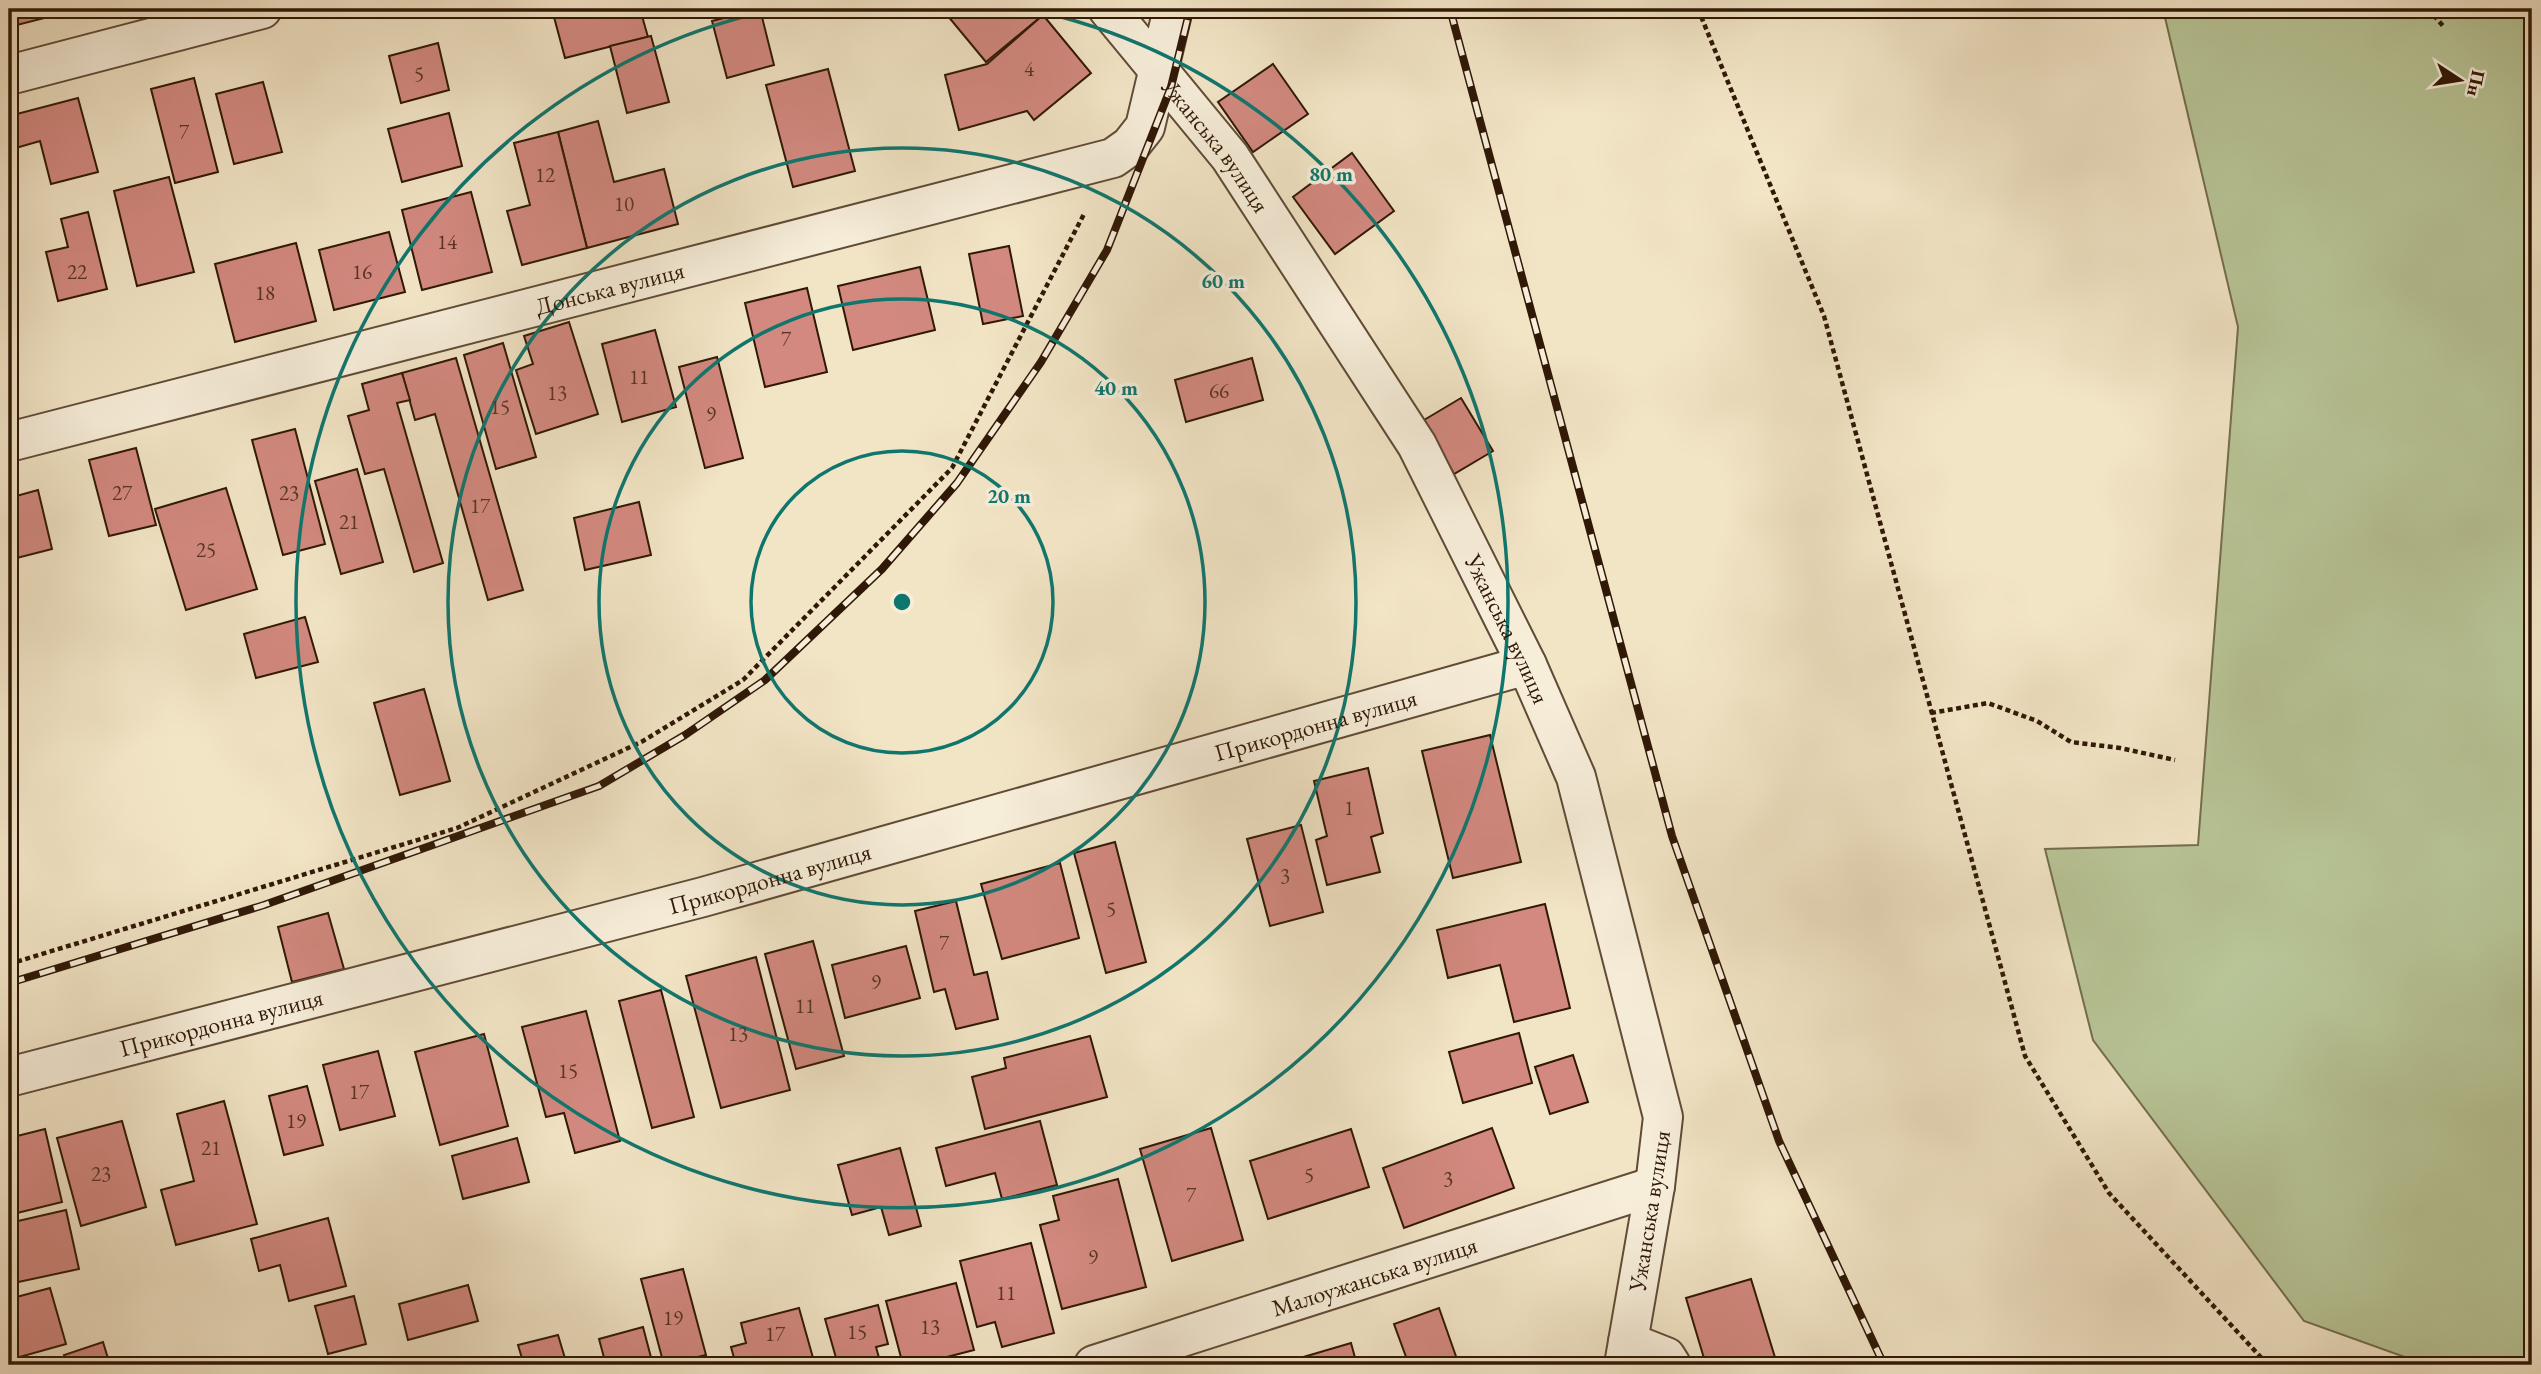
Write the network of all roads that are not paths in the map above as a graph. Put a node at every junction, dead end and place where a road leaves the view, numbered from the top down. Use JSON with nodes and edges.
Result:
{"nodes":[{"id":1,"x":262,"y":9,"type":"edge"},
{"id":2,"x":1108,"y":9,"type":"edge"},
{"id":3,"x":1173,"y":9,"type":"edge"},
{"id":4,"x":1159,"y":73,"type":"junction"},
{"id":5,"x":9,"y":75,"type":"edge"},
{"id":6,"x":9,"y":442,"type":"edge"},
{"id":7,"x":1527,"y":665,"type":"junction"},
{"id":8,"x":9,"y":1077,"type":"edge"},
{"id":9,"x":1655,"y":1186,"type":"junction"},
{"id":10,"x":1626,"y":1353,"type":"edge"},
{"id":11,"x":1094,"y":1365,"type":"edge"},
{"id":12,"x":1671,"y":1365,"type":"edge"}],
"edges":[{"from":1,"to":5,"type":"street"},
{"from":2,"to":4,"type":"street","name":"Ужанська вулиця"},
{"from":3,"to":4,"type":"street"},
{"from":4,"to":6,"type":"street","name":"Донська вулиця"},
{"from":4,"to":7,"type":"street","name":"Ужанська вулиця"},
{"from":7,"to":8,"type":"street","name":"Прикордонна вулиця"},
{"from":7,"to":9,"type":"street","name":"Ужанська вулиця"},
{"from":9,"to":10,"type":"street","name":"Ужанська вулиця"},
{"from":9,"to":11,"type":"street","name":"Малоужанська вулиця"},
{"from":10,"to":12,"type":"street","name":"Ужанська вулиця"}]}
